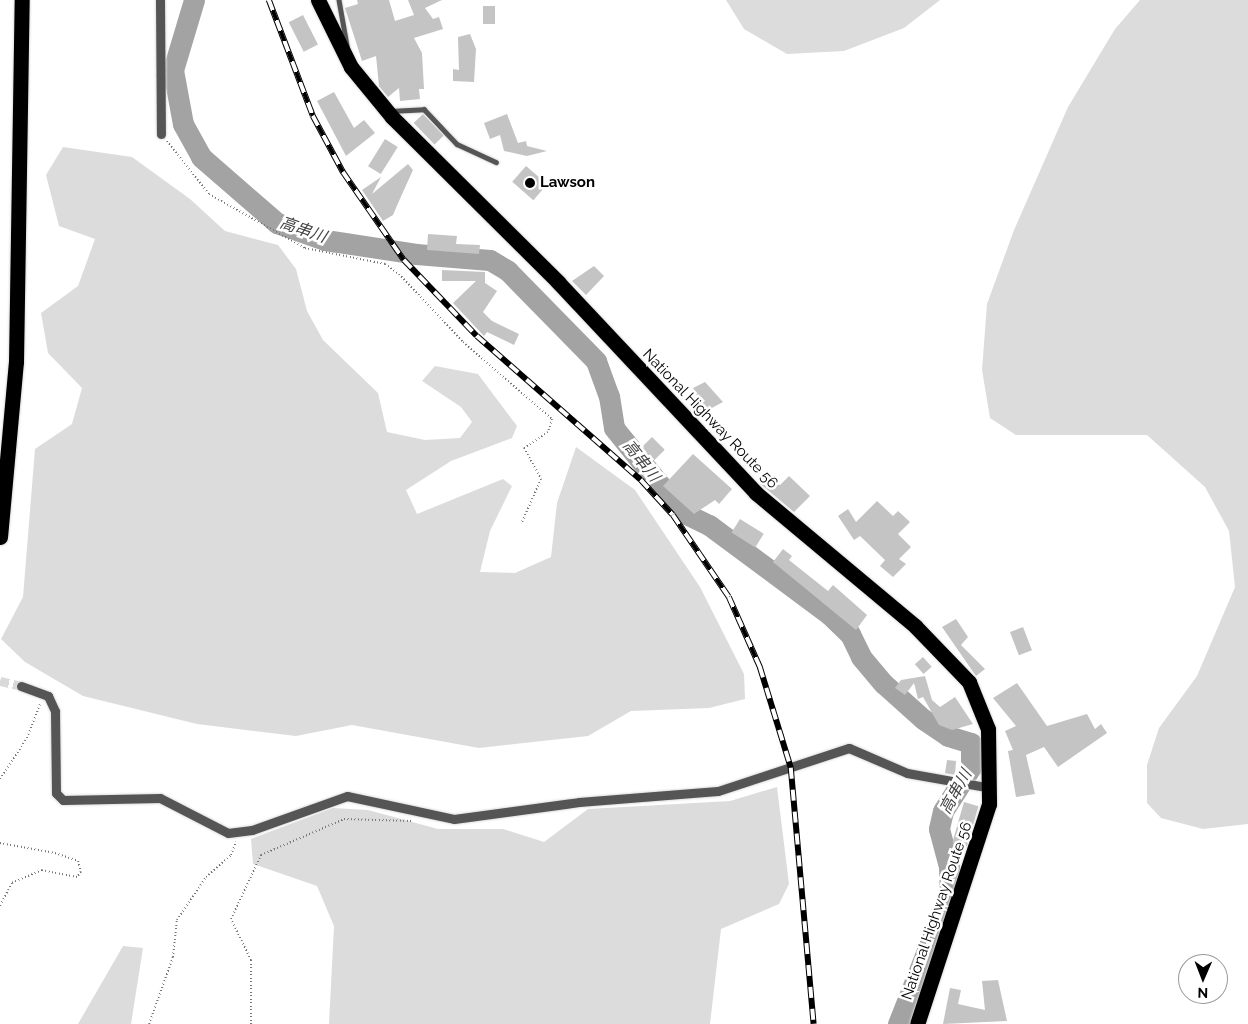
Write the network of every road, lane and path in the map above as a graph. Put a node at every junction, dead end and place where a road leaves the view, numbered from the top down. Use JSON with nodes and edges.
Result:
{"nodes":[{"id":1,"x":22,"y":0,"type":"edge"},
{"id":2,"x":160,"y":0,"type":"edge"},
{"id":3,"x":318,"y":0,"type":"edge"},
{"id":4,"x":339,"y":0,"type":"edge"},
{"id":5,"x":351,"y":67,"type":"junction"},
{"id":6,"x":387,"y":111,"type":"junction"},
{"id":7,"x":161,"y":134,"type":"joint"},
{"id":8,"x":496,"y":162,"type":"dead end"},
{"id":9,"x":522,"y":522,"type":"dead end"},
{"id":10,"x":0,"y":537,"type":"edge"},
{"id":11,"x":21,"y":686,"type":"tunnel mouth"},
{"id":12,"x":42,"y":694,"type":"junction"},
{"id":13,"x":0,"y":779,"type":"edge"},
{"id":14,"x":991,"y":788,"type":"junction"},
{"id":15,"x":428,"y":815,"type":"junction"},
{"id":16,"x":239,"y":833,"type":"junction"},
{"id":17,"x":0,"y":843,"type":"edge"},
{"id":18,"x":0,"y":906,"type":"edge"},
{"id":19,"x":149,"y":1024,"type":"edge"},
{"id":20,"x":251,"y":1024,"type":"edge"},
{"id":21,"x":917,"y":1024,"type":"edge"}],
"edges":[{"from":1,"to":10,"type":"highway"},
{"from":2,"to":7,"type":"street"},
{"from":3,"to":5,"type":"highway","name":"National Highway Route 56"},
{"from":4,"to":5,"type":"lane"},
{"from":5,"to":6,"type":"highway","name":"National Highway Route 56"},
{"from":6,"to":8,"type":"lane"},
{"from":6,"to":14,"type":"highway","name":"National Highway Route 56"},
{"from":7,"to":9,"type":"path"},
{"from":11,"to":12,"type":"street"},
{"from":12,"to":13,"type":"path"},
{"from":12,"to":16,"type":"street"},
{"from":14,"to":15,"type":"street"},
{"from":14,"to":21,"type":"highway","name":"National Highway Route 56"},
{"from":15,"to":16,"type":"street"},
{"from":15,"to":20,"type":"path"},
{"from":16,"to":19,"type":"path"},
{"from":17,"to":18,"type":"path"}]}
